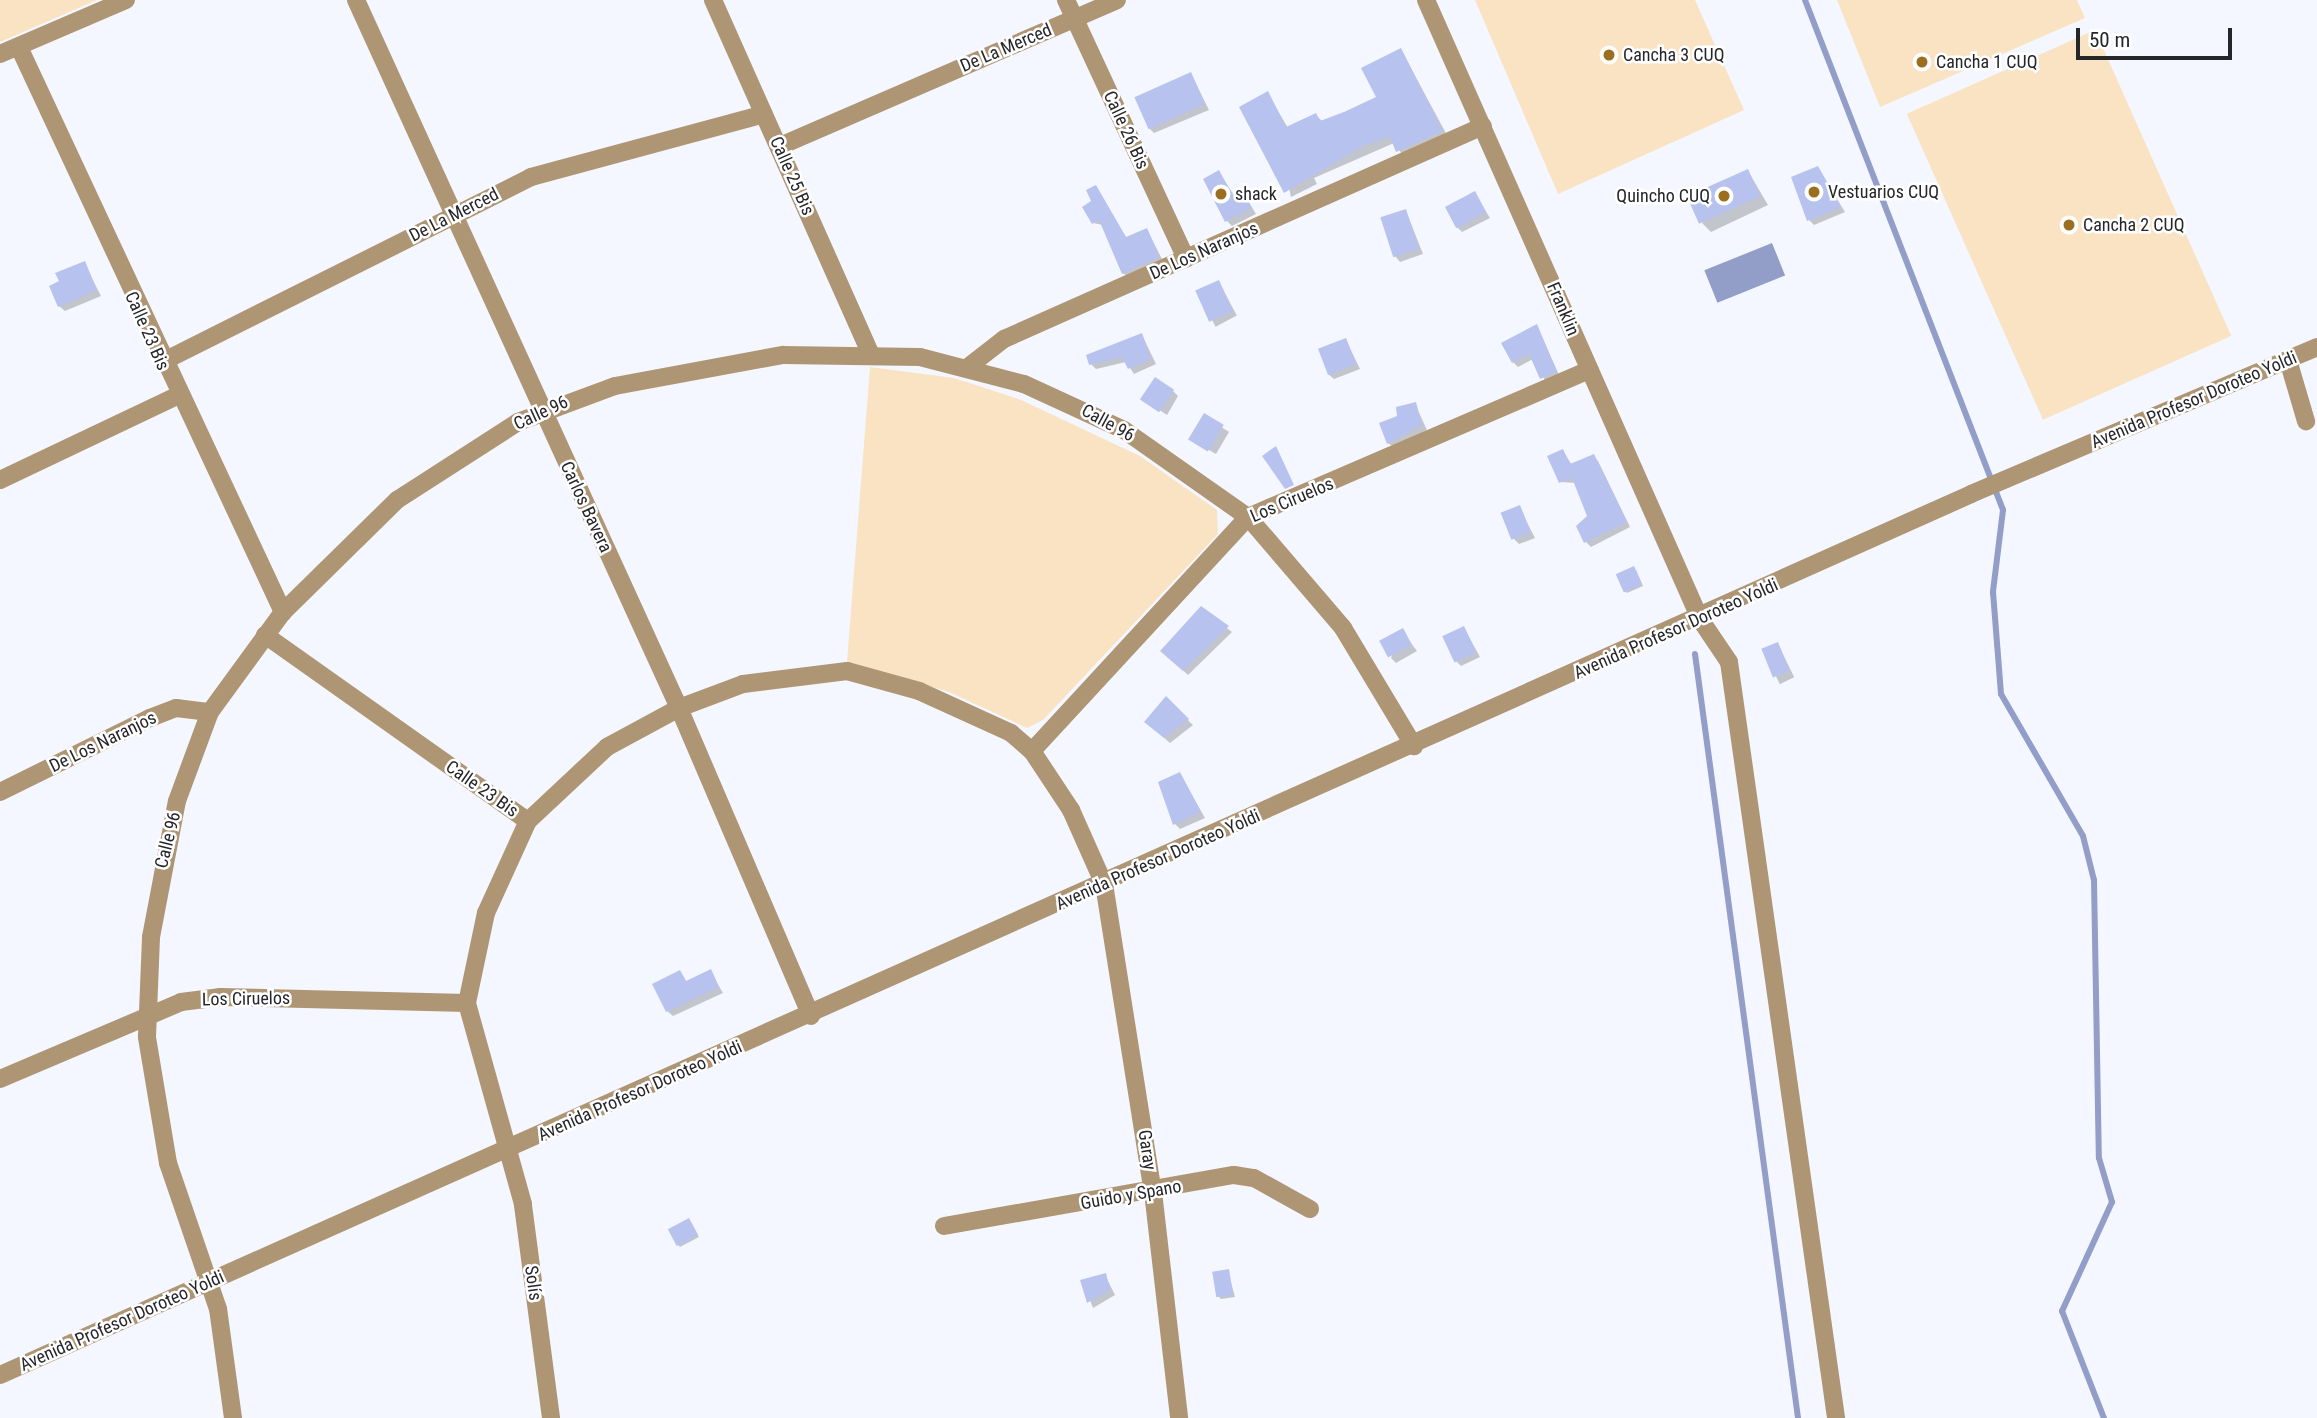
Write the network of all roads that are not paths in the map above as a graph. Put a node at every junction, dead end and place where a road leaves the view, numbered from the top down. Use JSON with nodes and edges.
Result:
{"nodes":[{"id":1,"x":126,"y":0,"type":"edge"},
{"id":2,"x":356,"y":0,"type":"edge"},
{"id":3,"x":713,"y":0,"type":"edge"},
{"id":4,"x":1066,"y":0,"type":"edge"},
{"id":5,"x":1117,"y":0,"type":"edge"},
{"id":6,"x":1426,"y":0,"type":"edge"},
{"id":7,"x":1074,"y":19,"type":"junction"},
{"id":8,"x":19,"y":47,"type":"junction"},
{"id":9,"x":0,"y":54,"type":"edge"},
{"id":10,"x":764,"y":114,"type":"junction"},
{"id":11,"x":1483,"y":126,"type":"junction"},
{"id":12,"x":780,"y":146,"type":"junction"},
{"id":13,"x":454,"y":215,"type":"junction"},
{"id":14,"x":1186,"y":259,"type":"junction"},
{"id":15,"x":2317,"y":347,"type":"edge"},
{"id":16,"x":870,"y":353,"type":"junction"},
{"id":17,"x":2288,"y":360,"type":"junction"},
{"id":18,"x":162,"y":362,"type":"junction"},
{"id":19,"x":968,"y":367,"type":"junction"},
{"id":20,"x":1590,"y":370,"type":"junction"},
{"id":21,"x":177,"y":396,"type":"junction"},
{"id":22,"x":541,"y":411,"type":"junction"},
{"id":23,"x":2306,"y":421,"type":"dead end"},
{"id":24,"x":0,"y":480,"type":"edge"},
{"id":25,"x":1248,"y":517,"type":"junction"},
{"id":26,"x":283,"y":611,"type":"junction"},
{"id":27,"x":1700,"y":619,"type":"junction"},
{"id":28,"x":265,"y":635,"type":"junction"},
{"id":29,"x":679,"y":708,"type":"junction"},
{"id":30,"x":210,"y":712,"type":"junction"},
{"id":31,"x":1414,"y":746,"type":"junction"},
{"id":32,"x":1032,"y":751,"type":"junction"},
{"id":33,"x":0,"y":792,"type":"edge"},
{"id":34,"x":528,"y":821,"type":"junction"},
{"id":35,"x":1104,"y":884,"type":"junction"},
{"id":36,"x":467,"y":1003,"type":"junction"},
{"id":37,"x":146,"y":1015,"type":"junction"},
{"id":38,"x":811,"y":1017,"type":"junction"},
{"id":39,"x":0,"y":1079,"type":"edge"},
{"id":40,"x":507,"y":1150,"type":"junction"},
{"id":41,"x":1153,"y":1192,"type":"junction"},
{"id":42,"x":1310,"y":1209,"type":"dead end"},
{"id":43,"x":944,"y":1226,"type":"dead end"},
{"id":44,"x":211,"y":1282,"type":"junction"},
{"id":45,"x":0,"y":1375,"type":"edge"},
{"id":46,"x":233,"y":1418,"type":"edge"},
{"id":47,"x":551,"y":1418,"type":"edge"},
{"id":48,"x":1179,"y":1418,"type":"edge"},
{"id":49,"x":1836,"y":1418,"type":"edge"}],
"edges":[{"from":1,"to":8,"type":"street"},
{"from":2,"to":13,"type":"street","name":"Carlos Bavera"},
{"from":3,"to":10,"type":"street","name":"Calle 25 Bis"},
{"from":4,"to":7,"type":"street","name":"Calle 26 Bis"},
{"from":5,"to":7,"type":"street","name":"De La Merced"},
{"from":6,"to":11,"type":"street","name":"Franklin"},
{"from":7,"to":12,"type":"street","name":"De La Merced"},
{"from":7,"to":14,"type":"street","name":"Calle 26 Bis"},
{"from":8,"to":9,"type":"street"},
{"from":8,"to":18,"type":"street","name":"Calle 23 Bis"},
{"from":10,"to":12,"type":"street","name":"Calle 25 Bis"},
{"from":10,"to":13,"type":"street","name":"De La Merced"},
{"from":11,"to":14,"type":"street","name":"De Los Naranjos"},
{"from":11,"to":20,"type":"street","name":"Franklin"},
{"from":12,"to":16,"type":"street","name":"Calle 25 Bis"},
{"from":13,"to":18,"type":"street","name":"De La Merced"},
{"from":13,"to":22,"type":"street","name":"Carlos Bavera"},
{"from":14,"to":19,"type":"street","name":"De Los Naranjos"},
{"from":15,"to":17,"type":"street","name":"Avenida Profesor Doroteo Yoldi"},
{"from":16,"to":19,"type":"street","name":"Calle 96"},
{"from":16,"to":22,"type":"street","name":"Calle 96"},
{"from":17,"to":23,"type":"street"},
{"from":17,"to":27,"type":"street","name":"Avenida Profesor Doroteo Yoldi"},
{"from":18,"to":21,"type":"street","name":"Calle 23 Bis"},
{"from":19,"to":25,"type":"street","name":"Calle 96"},
{"from":20,"to":25,"type":"street","name":"Los Ciruelos"},
{"from":20,"to":27,"type":"street","name":"Franklin"},
{"from":21,"to":24,"type":"street"},
{"from":21,"to":26,"type":"street","name":"Calle 23 Bis"},
{"from":22,"to":26,"type":"street","name":"Calle 96"},
{"from":22,"to":29,"type":"street","name":"Carlos Bavera"},
{"from":25,"to":31,"type":"street","name":"Calle 96"},
{"from":25,"to":32,"type":"street","name":"Los Ciruelos"},
{"from":26,"to":28,"type":"street","name":"Calle 96"},
{"from":27,"to":31,"type":"street","name":"Avenida Profesor Doroteo Yoldi"},
{"from":27,"to":49,"type":"street","name":"Franklin"},
{"from":28,"to":30,"type":"street","name":"Calle 96"},
{"from":28,"to":34,"type":"street","name":"Calle 23 Bis"},
{"from":29,"to":32,"type":"street","name":"Garay"},
{"from":29,"to":34,"type":"street","name":"Garay"},
{"from":29,"to":38,"type":"street","name":"Carlos Bavera"},
{"from":30,"to":33,"type":"street","name":"De Los Naranjos"},
{"from":30,"to":37,"type":"street","name":"Calle 96"},
{"from":31,"to":35,"type":"street","name":"Avenida Profesor Doroteo Yoldi"},
{"from":32,"to":35,"type":"street","name":"Garay"},
{"from":34,"to":36,"type":"street"},
{"from":35,"to":38,"type":"street","name":"Avenida Profesor Doroteo Yoldi"},
{"from":35,"to":41,"type":"street","name":"Garay"},
{"from":36,"to":37,"type":"street","name":"Los Ciruelos"},
{"from":36,"to":40,"type":"street","name":"Solís"},
{"from":37,"to":39,"type":"street","name":"Los Ciruelos"},
{"from":37,"to":44,"type":"street","name":"Calle 96"},
{"from":38,"to":40,"type":"street","name":"Avenida Profesor Doroteo Yoldi"},
{"from":40,"to":44,"type":"street","name":"Avenida Profesor Doroteo Yoldi"},
{"from":40,"to":47,"type":"street","name":"Solís"},
{"from":41,"to":42,"type":"street","name":"Guido y Spano"},
{"from":41,"to":43,"type":"street","name":"Guido y Spano"},
{"from":41,"to":48,"type":"street","name":"Garay"},
{"from":44,"to":45,"type":"street","name":"Avenida Profesor Doroteo Yoldi"},
{"from":44,"to":46,"type":"street","name":"Calle 96"}]}
